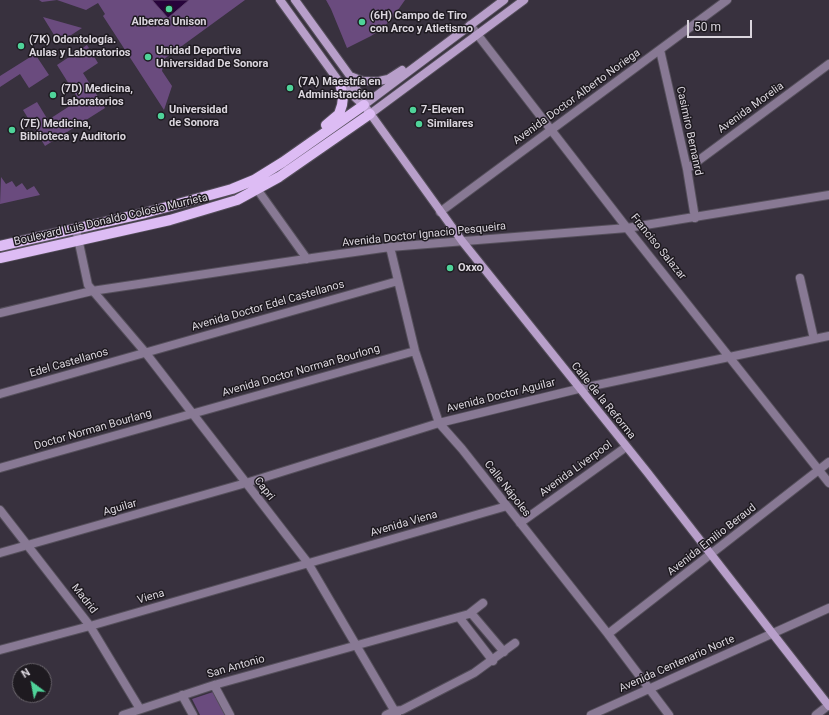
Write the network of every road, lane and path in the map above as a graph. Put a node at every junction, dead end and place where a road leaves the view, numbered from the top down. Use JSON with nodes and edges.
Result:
{"nodes":[{"id":1,"x":280,"y":0,"type":"edge"},
{"id":2,"x":295,"y":0,"type":"edge"},
{"id":3,"x":504,"y":0,"type":"edge"},
{"id":4,"x":524,"y":0,"type":"edge"},
{"id":5,"x":726,"y":0,"type":"edge"},
{"id":6,"x":470,"y":25,"type":"junction"},
{"id":7,"x":478,"y":34,"type":"junction"},
{"id":8,"x":444,"y":45,"type":"junction"},
{"id":9,"x":660,"y":50,"type":"junction"},
{"id":10,"x":829,"y":64,"type":"edge"},
{"id":11,"x":350,"y":76,"type":"junction"},
{"id":12,"x":340,"y":83,"type":"junction"},
{"id":13,"x":367,"y":110,"type":"junction"},
{"id":14,"x":551,"y":130,"type":"junction"},
{"id":15,"x":687,"y":169,"type":"junction"},
{"id":16,"x":232,"y":189,"type":"junction"},
{"id":17,"x":258,"y":189,"type":"junction"},
{"id":18,"x":829,"y":194,"type":"edge"},
{"id":19,"x":440,"y":212,"type":"junction"},
{"id":20,"x":695,"y":218,"type":"junction"},
{"id":21,"x":154,"y":224,"type":"junction"},
{"id":22,"x":627,"y":228,"type":"junction"},
{"id":23,"x":76,"y":229,"type":"junction"},
{"id":24,"x":78,"y":241,"type":"junction"},
{"id":25,"x":462,"y":241,"type":"junction"},
{"id":26,"x":0,"y":246,"type":"edge"},
{"id":27,"x":390,"y":247,"type":"junction"},
{"id":28,"x":0,"y":258,"type":"edge"},
{"id":29,"x":307,"y":259,"type":"junction"},
{"id":30,"x":800,"y":278,"type":"dead end"},
{"id":31,"x":398,"y":281,"type":"junction"},
{"id":32,"x":92,"y":291,"type":"junction"},
{"id":33,"x":0,"y":313,"type":"edge"},
{"id":34,"x":829,"y":336,"type":"edge"},
{"id":35,"x":814,"y":339,"type":"junction"},
{"id":36,"x":415,"y":351,"type":"junction"},
{"id":37,"x":145,"y":352,"type":"junction"},
{"id":38,"x":729,"y":356,"type":"junction"},
{"id":39,"x":578,"y":389,"type":"junction"},
{"id":40,"x":0,"y":394,"type":"edge"},
{"id":41,"x":192,"y":413,"type":"junction"},
{"id":42,"x":439,"y":423,"type":"junction"},
{"id":43,"x":626,"y":447,"type":"junction"},
{"id":44,"x":829,"y":462,"type":"edge"},
{"id":45,"x":0,"y":468,"type":"edge"},
{"id":46,"x":819,"y":469,"type":"junction"},
{"id":47,"x":246,"y":483,"type":"junction"},
{"id":48,"x":829,"y":483,"type":"edge"},
{"id":49,"x":507,"y":506,"type":"junction"},
{"id":50,"x":0,"y":510,"type":"edge"},
{"id":51,"x":520,"y":523,"type":"junction"},
{"id":52,"x":28,"y":546,"type":"junction"},
{"id":53,"x":0,"y":554,"type":"edge"},
{"id":54,"x":712,"y":555,"type":"junction"},
{"id":55,"x":308,"y":563,"type":"junction"},
{"id":56,"x":483,"y":603,"type":"dead end"},
{"id":57,"x":829,"y":608,"type":"edge"},
{"id":58,"x":471,"y":613,"type":"junction"},
{"id":59,"x":459,"y":617,"type":"junction"},
{"id":60,"x":90,"y":626,"type":"junction"},
{"id":61,"x":608,"y":634,"type":"junction"},
{"id":62,"x":772,"y":634,"type":"junction"},
{"id":63,"x":515,"y":643,"type":"dead end"},
{"id":64,"x":355,"y":644,"type":"junction"},
{"id":65,"x":0,"y":650,"type":"edge"},
{"id":66,"x":504,"y":652,"type":"junction"},
{"id":67,"x":493,"y":661,"type":"junction"},
{"id":68,"x":214,"y":685,"type":"junction"},
{"id":69,"x":649,"y":689,"type":"junction"},
{"id":70,"x":182,"y":695,"type":"junction"},
{"id":71,"x":829,"y":706,"type":"edge"},
{"id":72,"x":140,"y":709,"type":"junction"},
{"id":73,"x":398,"y":713,"type":"edge"},
{"id":74,"x":124,"y":715,"type":"edge"},
{"id":75,"x":193,"y":715,"type":"edge"},
{"id":76,"x":230,"y":715,"type":"edge"},
{"id":77,"x":386,"y":715,"type":"edge"},
{"id":78,"x":591,"y":715,"type":"edge"},
{"id":79,"x":669,"y":715,"type":"edge"},
{"id":80,"x":816,"y":715,"type":"edge"}],
"edges":[{"from":1,"to":12,"type":"main road","name":"Calle de la Reforma"},
{"from":2,"to":11,"type":"main road","name":"Calle de la Reforma"},
{"from":3,"to":6,"type":"main road","name":"Boulevard Luis Donaldo Colosio Murrieta"},
{"from":4,"to":7,"type":"main road","name":"Boulevard Luis Donaldo Colosio Murrieta"},
{"from":5,"to":9,"type":"street","name":"Avenida Doctor Alberto Noriega"},
{"from":6,"to":7,"type":"street","name":"Franciso Salazar"},
{"from":6,"to":8,"type":"main road","name":"Boulevard Luis Donaldo Colosio Murrieta"},
{"from":7,"to":13,"type":"main road","name":"Boulevard Luis Donaldo Colosio Murrieta"},
{"from":7,"to":14,"type":"street","name":"Franciso Salazar"},
{"from":8,"to":11,"type":"main road"},
{"from":8,"to":13,"type":"main road","name":"Boulevard Luis Donaldo Colosio Murrieta"},
{"from":9,"to":14,"type":"street","name":"Avenida Doctor Alberto Noriega"},
{"from":9,"to":15,"type":"street","name":"Casimiro Bernanrd"},
{"from":10,"to":15,"type":"street","name":"Avenida Morelia"},
{"from":11,"to":13,"type":"main road","name":"Calle de la Reforma"},
{"from":12,"to":13,"type":"main road","name":"Calle de la Reforma"},
{"from":12,"to":16,"type":"main road"},
{"from":13,"to":16,"type":"main road","name":"Boulevard Luis Donaldo Colosio Murrieta"},
{"from":13,"to":17,"type":"main road","name":"Boulevard Luis Donaldo Colosio Murrieta"},
{"from":13,"to":19,"type":"main road","name":"Calle de la Reforma"},
{"from":14,"to":19,"type":"street","name":"Avenida Doctor Alberto Noriega"},
{"from":14,"to":22,"type":"street","name":"Franciso Salazar"},
{"from":15,"to":20,"type":"street","name":"Casimiro Bernanrd"},
{"from":16,"to":21,"type":"main road"},
{"from":16,"to":23,"type":"main road","name":"Boulevard Luis Donaldo Colosio Murrieta"},
{"from":17,"to":21,"type":"main road","name":"Boulevard Luis Donaldo Colosio Murrieta"},
{"from":17,"to":29,"type":"street"},
{"from":18,"to":20,"type":"street","name":"Avenida Doctor Ignacio Pesqueira"},
{"from":19,"to":25,"type":"main road","name":"Calle de la Reforma"},
{"from":20,"to":22,"type":"street","name":"Avenida Doctor Ignacio Pesqueira"},
{"from":21,"to":24,"type":"main road","name":"Boulevard Luis Donaldo Colosio Murrieta"},
{"from":22,"to":25,"type":"street","name":"Avenida Doctor Ignacio Pesqueira"},
{"from":22,"to":38,"type":"street","name":"Franciso Salazar"},
{"from":23,"to":24,"type":"street"},
{"from":23,"to":26,"type":"main road","name":"Boulevard Luis Donaldo Colosio Murrieta"},
{"from":24,"to":28,"type":"main road","name":"Boulevard Luis Donaldo Colosio Murrieta"},
{"from":24,"to":32,"type":"street"},
{"from":25,"to":27,"type":"street","name":"Avenida Doctor Ignacio Pesqueira"},
{"from":25,"to":39,"type":"main road","name":"Calle de la Reforma"},
{"from":27,"to":29,"type":"street","name":"Avenida Doctor Ignacio Pesqueira"},
{"from":27,"to":31,"type":"street","name":"Calle Nápoles"},
{"from":29,"to":32,"type":"street","name":"Avenida Doctor Ignacio Pesqueira"},
{"from":30,"to":35,"type":"street"},
{"from":31,"to":36,"type":"street","name":"Calle Nápoles"},
{"from":31,"to":37,"type":"street","name":"Avenida Doctor Edel Castellanos"},
{"from":32,"to":33,"type":"street","name":"Avenida Doctor Ignacio Pesqueira"},
{"from":32,"to":37,"type":"street","name":"Capri"},
{"from":34,"to":35,"type":"street","name":"Avenida Doctor Aguilar"},
{"from":35,"to":38,"type":"street","name":"Avenida Doctor Aguilar"},
{"from":36,"to":41,"type":"street","name":"Avenida Doctor Norman Bourlong"},
{"from":36,"to":42,"type":"street","name":"Calle Nápoles"},
{"from":37,"to":40,"type":"street","name":"Edel Castellanos"},
{"from":37,"to":41,"type":"street","name":"Capri"},
{"from":38,"to":39,"type":"street","name":"Avenida Doctor Aguilar"},
{"from":38,"to":46,"type":"street","name":"Franciso Salazar"},
{"from":39,"to":42,"type":"street","name":"Avenida Doctor Aguilar"},
{"from":39,"to":43,"type":"main road","name":"Calle de la Reforma"},
{"from":41,"to":45,"type":"street","name":"Doctor Norman Bourlang"},
{"from":41,"to":47,"type":"street","name":"Capri"},
{"from":42,"to":47,"type":"street","name":"Avenida Doctor Aguilar"},
{"from":42,"to":49,"type":"street","name":"Calle Nápoles"},
{"from":43,"to":51,"type":"street","name":"Avenida Liverpool"},
{"from":43,"to":54,"type":"main road","name":"Calle de la Reforma"},
{"from":44,"to":46,"type":"street","name":"Avenida Emilio Beraud"},
{"from":46,"to":48,"type":"street","name":"Franciso Salazar"},
{"from":46,"to":54,"type":"street","name":"Avenida Emilio Beraud"},
{"from":47,"to":52,"type":"street","name":"Aguilar"},
{"from":47,"to":55,"type":"street","name":"Capri"},
{"from":49,"to":51,"type":"street","name":"Calle Nápoles"},
{"from":49,"to":55,"type":"street","name":"Avenida Viena"},
{"from":50,"to":52,"type":"street","name":"Madrid"},
{"from":51,"to":61,"type":"street","name":"Calle Nápoles"},
{"from":52,"to":53,"type":"street","name":"Aguilar"},
{"from":52,"to":60,"type":"street","name":"Madrid"},
{"from":54,"to":61,"type":"street","name":"Avenida Emilio Beraud"},
{"from":54,"to":62,"type":"main road","name":"Calle de la Reforma"},
{"from":55,"to":60,"type":"street","name":"Viena"},
{"from":55,"to":64,"type":"street","name":"Capri"},
{"from":56,"to":58,"type":"street"},
{"from":57,"to":62,"type":"street","name":"Avenida Centenario Norte"},
{"from":58,"to":59,"type":"street","name":"San Antonio"},
{"from":58,"to":66,"type":"street"},
{"from":59,"to":64,"type":"street","name":"San Antonio"},
{"from":59,"to":67,"type":"street"},
{"from":60,"to":65,"type":"street","name":"Viena"},
{"from":60,"to":72,"type":"street","name":"Madrid"},
{"from":61,"to":69,"type":"street","name":"Calle Nápoles"},
{"from":62,"to":69,"type":"street","name":"Avenida Centenario Norte"},
{"from":62,"to":71,"type":"main road","name":"Calle de la Reforma"},
{"from":63,"to":66,"type":"street"},
{"from":64,"to":68,"type":"street","name":"San Antonio"},
{"from":64,"to":73,"type":"street","name":"Capri"},
{"from":66,"to":67,"type":"street"},
{"from":67,"to":73,"type":"street"},
{"from":68,"to":70,"type":"street","name":"San Antonio"},
{"from":68,"to":76,"type":"street"},
{"from":69,"to":78,"type":"street","name":"Avenida Centenario Norte"},
{"from":69,"to":79,"type":"street","name":"Calle Nápoles"},
{"from":70,"to":72,"type":"street","name":"San Antonio"},
{"from":70,"to":75,"type":"street"},
{"from":71,"to":80,"type":"street"},
{"from":72,"to":74,"type":"street","name":"San Antonio"},
{"from":73,"to":77,"type":"street"}]}
